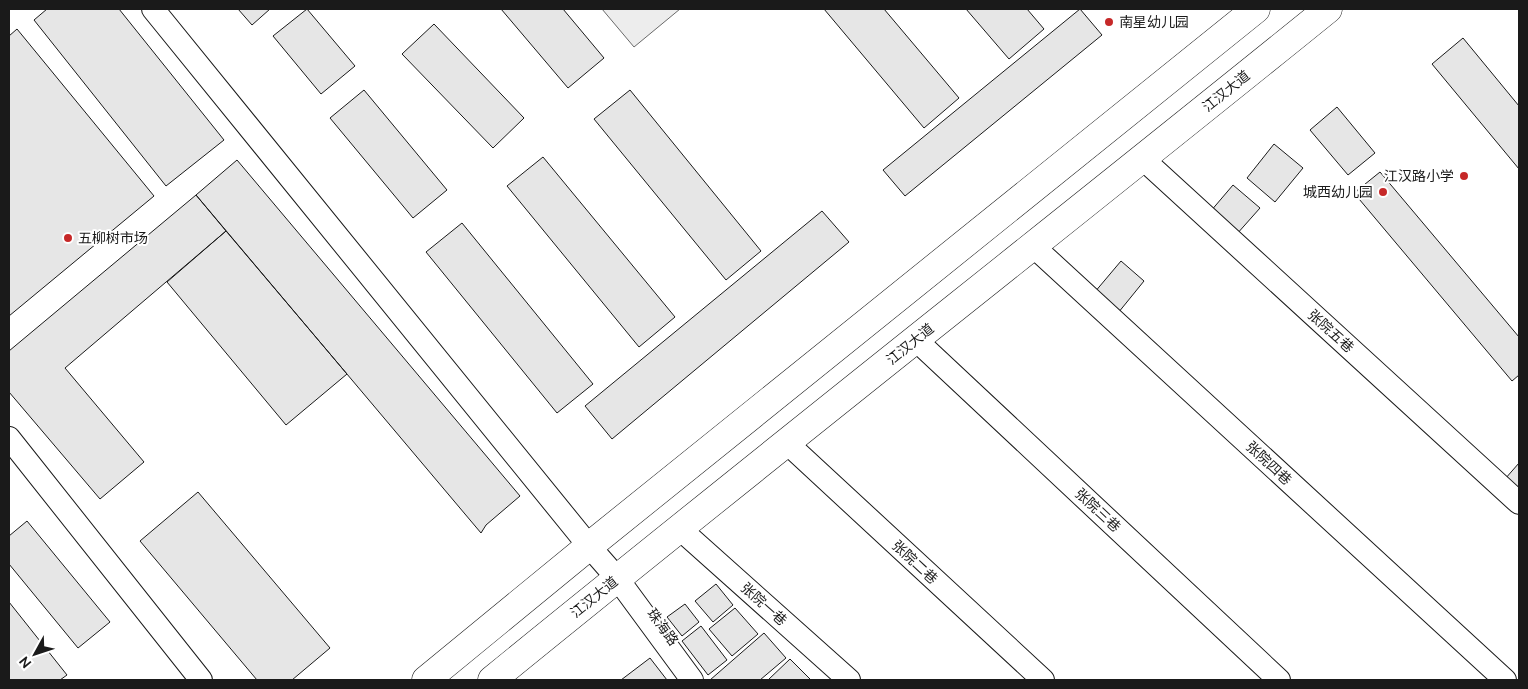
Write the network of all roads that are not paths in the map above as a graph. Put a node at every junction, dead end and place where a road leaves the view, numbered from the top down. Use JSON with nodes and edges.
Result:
{"nodes":[{"id":1,"x":153,"y":9,"type":"edge"},
{"id":2,"x":1256,"y":9,"type":"edge"},
{"id":3,"x":1328,"y":9,"type":"edge"},
{"id":4,"x":1143,"y":159,"type":"junction"},
{"id":5,"x":1034,"y":246,"type":"junction"},
{"id":6,"x":916,"y":340,"type":"junction"},
{"id":7,"x":9,"y":438,"type":"edge"},
{"id":8,"x":783,"y":446,"type":"junction"},
{"id":9,"x":1519,"y":503,"type":"edge"},
{"id":10,"x":676,"y":531,"type":"junction"},
{"id":11,"x":589,"y":546,"type":"junction"},
{"id":12,"x":620,"y":576,"type":"junction"},
{"id":13,"x":202,"y":680,"type":"edge"},
{"id":14,"x":426,"y":680,"type":"edge"},
{"id":15,"x":492,"y":680,"type":"edge"},
{"id":16,"x":692,"y":680,"type":"edge"},
{"id":17,"x":702,"y":680,"type":"edge"},
{"id":18,"x":837,"y":680,"type":"edge"},
{"id":19,"x":849,"y":680,"type":"edge"},
{"id":20,"x":1031,"y":680,"type":"edge"},
{"id":21,"x":1043,"y":680,"type":"edge"},
{"id":22,"x":1279,"y":680,"type":"edge"},
{"id":23,"x":1505,"y":680,"type":"edge"}],
"edges":[{"from":1,"to":11,"type":"street"},
{"from":2,"to":11,"type":"main road"},
{"from":3,"to":4,"type":"main road","name":"江汉大道"},
{"from":4,"to":5,"type":"main road","name":"江汉大道"},
{"from":4,"to":9,"type":"street","name":"张院五巷"},
{"from":5,"to":6,"type":"main road","name":"江汉大道"},
{"from":5,"to":23,"type":"street","name":"张院四巷"},
{"from":6,"to":8,"type":"main road","name":"江汉大道"},
{"from":6,"to":22,"type":"street","name":"张院三巷"},
{"from":7,"to":13,"type":"street"},
{"from":8,"to":10,"type":"main road","name":"江汉大道"},
{"from":8,"to":20,"type":"street","name":"张院二巷"},
{"from":8,"to":21,"type":"street","name":"张院二巷"},
{"from":10,"to":12,"type":"main road","name":"江汉大道"},
{"from":10,"to":18,"type":"street","name":"张院一巷"},
{"from":10,"to":19,"type":"street","name":"张院一巷"},
{"from":11,"to":12,"type":"street"},
{"from":11,"to":14,"type":"main road"},
{"from":12,"to":15,"type":"main road","name":"江汉大道"},
{"from":12,"to":16,"type":"street","name":"珠海路"},
{"from":12,"to":17,"type":"street","name":"珠海路"}]}
